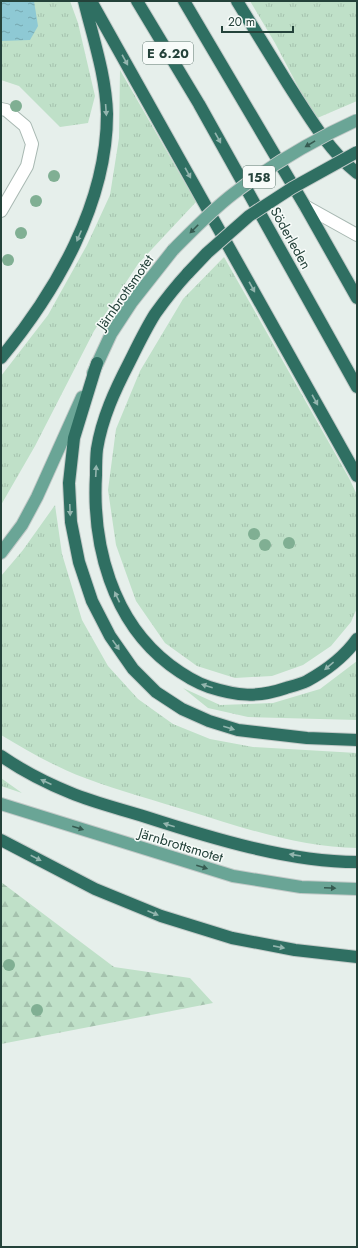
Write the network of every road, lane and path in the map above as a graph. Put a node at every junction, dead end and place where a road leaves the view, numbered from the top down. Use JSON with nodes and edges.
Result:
{"nodes":[{"id":1,"x":84,"y":1,"type":"edge"},
{"id":2,"x":91,"y":1,"type":"edge"},
{"id":3,"x":137,"y":1,"type":"edge"},
{"id":4,"x":184,"y":1,"type":"edge"},
{"id":5,"x":237,"y":1,"type":"edge"},
{"id":6,"x":1,"y":109,"type":"edge"},
{"id":7,"x":357,"y":120,"type":"edge"},
{"id":8,"x":357,"y":152,"type":"edge"},
{"id":9,"x":357,"y":173,"type":"edge"},
{"id":10,"x":306,"y":206,"type":"junction"},
{"id":11,"x":1,"y":211,"type":"edge"},
{"id":12,"x":357,"y":235,"type":"edge"},
{"id":13,"x":357,"y":298,"type":"edge"},
{"id":14,"x":1,"y":358,"type":"edge"},
{"id":15,"x":97,"y":363,"type":"junction"},
{"id":16,"x":357,"y":387,"type":"edge"},
{"id":17,"x":357,"y":476,"type":"edge"},
{"id":18,"x":1,"y":553,"type":"edge"},
{"id":19,"x":357,"y":639,"type":"edge"},
{"id":20,"x":357,"y":740,"type":"edge"},
{"id":21,"x":1,"y":756,"type":"edge"},
{"id":22,"x":1,"y":804,"type":"edge"},
{"id":23,"x":1,"y":840,"type":"edge"},
{"id":24,"x":357,"y":862,"type":"edge"},
{"id":25,"x":357,"y":890,"type":"edge"},
{"id":26,"x":357,"y":957,"type":"edge"}],
"edges":[{"from":1,"to":14,"type":"highway","one_way":true},
{"from":2,"to":17,"type":"highway","one_way":true},
{"from":3,"to":16,"type":"highway","name":"Söderleden","number":"E 6.20","one_way":true},
{"from":4,"to":10,"type":"highway","name":"Söderleden","number":"E 6.20"},
{"from":5,"to":9,"type":"highway"},
{"from":6,"to":11,"type":"lane"},
{"from":7,"to":15,"type":"main road","name":"Järnbrottsmotet","number":"158","one_way":true,"bridge":true},
{"from":19,"to":8,"type":"highway","one_way":true,"bridge":true},
{"from":10,"to":12,"type":"lane"},
{"from":10,"to":13,"type":"highway","name":"Söderleden","number":"E 6.20"},
{"from":15,"to":18,"type":"main road","name":"Järnbrottsmotet"},
{"from":15,"to":20,"type":"highway","one_way":true},
{"from":24,"to":21,"type":"highway","one_way":true},
{"from":22,"to":25,"type":"main road","name":"Järnbrottsmotet","one_way":true},
{"from":23,"to":26,"type":"highway","one_way":true}]}
